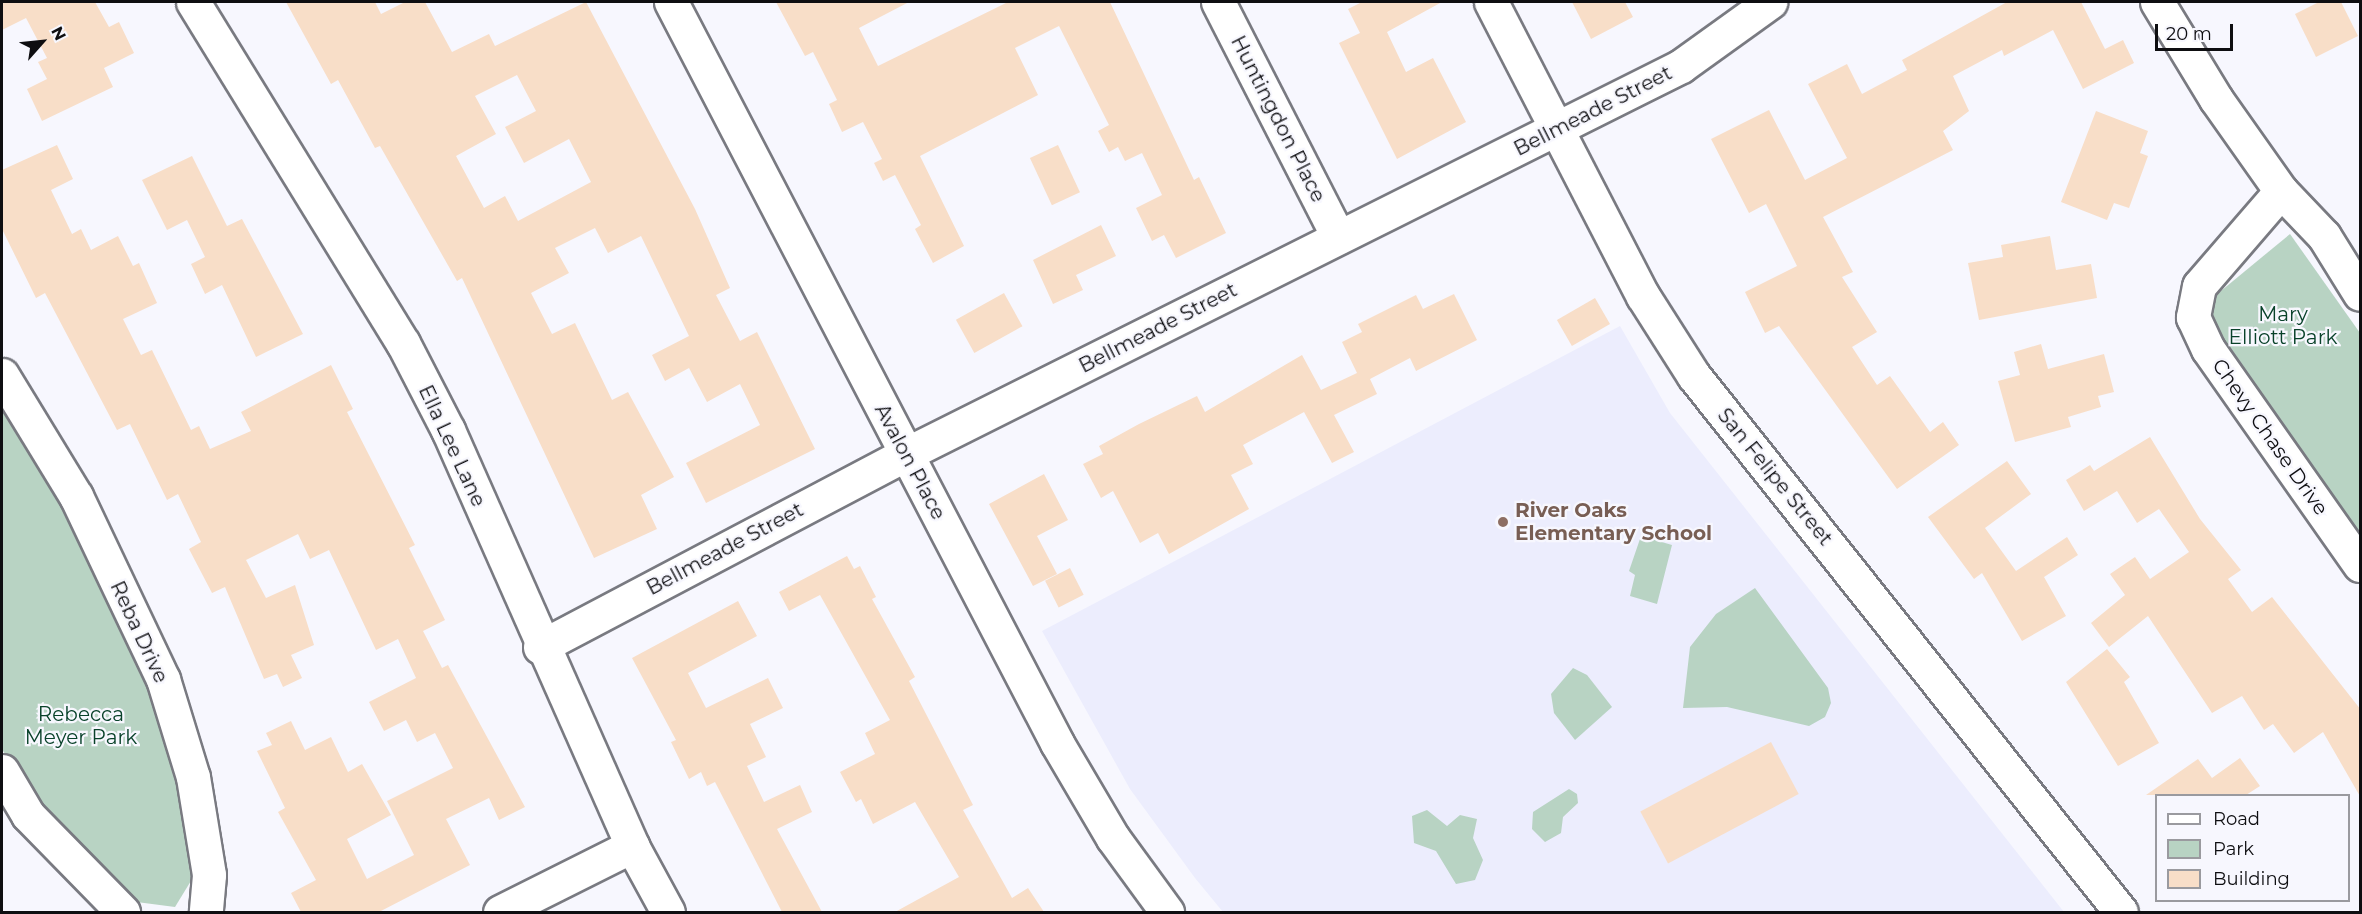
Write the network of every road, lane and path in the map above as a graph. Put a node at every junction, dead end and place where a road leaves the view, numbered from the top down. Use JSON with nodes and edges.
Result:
{"nodes":[{"id":1,"x":193,"y":2,"type":"edge"},
{"id":2,"x":670,"y":2,"type":"edge"},
{"id":3,"x":1218,"y":2,"type":"edge"},
{"id":4,"x":1491,"y":2,"type":"edge"},
{"id":5,"x":1770,"y":2,"type":"edge"},
{"id":6,"x":2157,"y":2,"type":"edge"},
{"id":7,"x":1558,"y":130,"type":"junction"},
{"id":8,"x":2281,"y":191,"type":"junction"},
{"id":9,"x":1338,"y":237,"type":"junction"},
{"id":10,"x":2361,"y":294,"type":"edge"},
{"id":11,"x":2,"y":375,"type":"edge"},
{"id":12,"x":906,"y":454,"type":"junction"},
{"id":13,"x":2361,"y":565,"type":"edge"},
{"id":14,"x":540,"y":647,"type":"junction"},
{"id":15,"x":2,"y":771,"type":"edge"},
{"id":16,"x":632,"y":846,"type":"junction"},
{"id":17,"x":123,"y":912,"type":"edge"},
{"id":18,"x":206,"y":912,"type":"edge"},
{"id":19,"x":500,"y":912,"type":"edge"},
{"id":20,"x":668,"y":912,"type":"edge"},
{"id":21,"x":1167,"y":912,"type":"edge"},
{"id":22,"x":2121,"y":912,"type":"edge"}],
"edges":[{"from":1,"to":14,"type":"street","name":"Ella Lee Lane"},
{"from":2,"to":12,"type":"street","name":"Avalon Place"},
{"from":3,"to":9,"type":"street","name":"Huntingdon Place"},
{"from":4,"to":7,"type":"street","name":"San Felipe Street"},
{"from":5,"to":7,"type":"street","name":"Bellmeade Street"},
{"from":6,"to":8,"type":"street"},
{"from":7,"to":9,"type":"street","name":"Bellmeade Street"},
{"from":7,"to":22,"type":"street","name":"San Felipe Street"},
{"from":8,"to":10,"type":"street"},
{"from":8,"to":13,"type":"street","name":"Chevy Chase Drive"},
{"from":9,"to":12,"type":"street","name":"Bellmeade Street"},
{"from":11,"to":18,"type":"street","name":"Reba Drive"},
{"from":12,"to":14,"type":"street","name":"Bellmeade Street"},
{"from":12,"to":21,"type":"street","name":"Avalon Place"},
{"from":14,"to":16,"type":"street","name":"Ella Lee Lane"},
{"from":15,"to":17,"type":"street"},
{"from":16,"to":19,"type":"street"},
{"from":16,"to":20,"type":"street","name":"Ella Lee Lane"}]}
